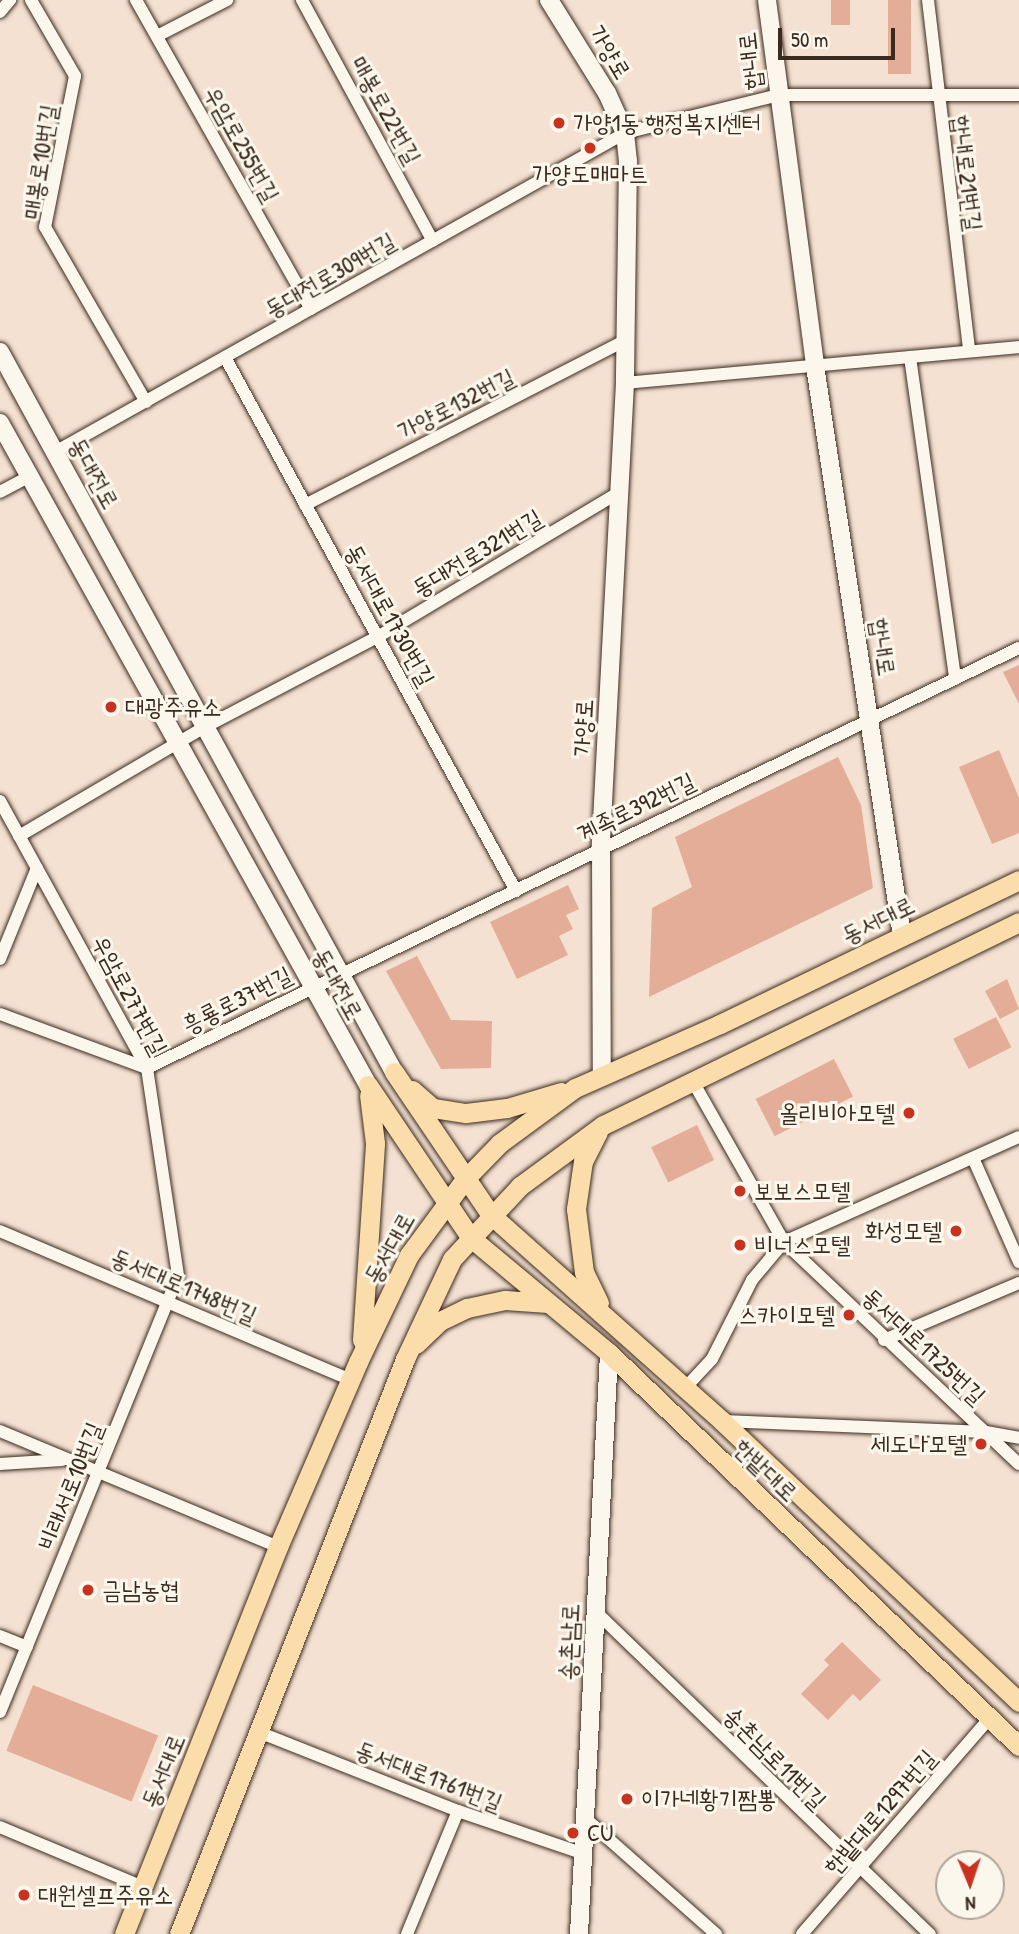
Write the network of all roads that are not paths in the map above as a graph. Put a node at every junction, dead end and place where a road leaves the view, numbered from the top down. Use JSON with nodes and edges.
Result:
{"nodes":[{"id":1,"x":10,"y":0,"type":"edge"},
{"id":2,"x":31,"y":0,"type":"edge"},
{"id":3,"x":136,"y":0,"type":"edge"},
{"id":4,"x":227,"y":0,"type":"edge"},
{"id":5,"x":302,"y":0,"type":"edge"},
{"id":6,"x":550,"y":0,"type":"edge"},
{"id":7,"x":767,"y":0,"type":"edge"},
{"id":8,"x":928,"y":0,"type":"edge"},
{"id":9,"x":0,"y":12,"type":"edge"},
{"id":10,"x":157,"y":36,"type":"junction"},
{"id":11,"x":779,"y":95,"type":"junction"},
{"id":12,"x":936,"y":95,"type":"junction"},
{"id":13,"x":1019,"y":95,"type":"edge"},
{"id":14,"x":625,"y":133,"type":"junction"},
{"id":15,"x":433,"y":240,"type":"junction"},
{"id":16,"x":311,"y":309,"type":"junction"},
{"id":17,"x":626,"y":340,"type":"junction"},
{"id":18,"x":1019,"y":347,"type":"edge"},
{"id":19,"x":969,"y":351,"type":"junction"},
{"id":20,"x":0,"y":352,"type":"edge"},
{"id":21,"x":910,"y":357,"type":"junction"},
{"id":22,"x":226,"y":359,"type":"junction"},
{"id":23,"x":815,"y":366,"type":"junction"},
{"id":24,"x":625,"y":383,"type":"junction"},
{"id":25,"x":146,"y":402,"type":"junction"},
{"id":26,"x":0,"y":423,"type":"edge"},
{"id":27,"x":55,"y":452,"type":"junction"},
{"id":28,"x":30,"y":476,"type":"junction"},
{"id":29,"x":0,"y":492,"type":"edge"},
{"id":30,"x":620,"y":492,"type":"junction"},
{"id":31,"x":305,"y":505,"type":"junction"},
{"id":32,"x":379,"y":636,"type":"junction"},
{"id":33,"x":1019,"y":649,"type":"edge"},
{"id":34,"x":955,"y":679,"type":"junction"},
{"id":35,"x":870,"y":719,"type":"junction"},
{"id":36,"x":205,"y":727,"type":"junction"},
{"id":37,"x":181,"y":742,"type":"junction"},
{"id":38,"x":0,"y":801,"type":"edge"},
{"id":39,"x":19,"y":836,"type":"junction"},
{"id":40,"x":601,"y":846,"type":"junction"},
{"id":41,"x":37,"y":868,"type":"junction"},
{"id":42,"x":1019,"y":880,"type":"edge"},
{"id":43,"x":516,"y":891,"type":"junction"},
{"id":44,"x":1019,"y":922,"type":"edge"},
{"id":45,"x":902,"y":936,"type":"junction"},
{"id":46,"x":0,"y":959,"type":"edge"},
{"id":47,"x":337,"y":973,"type":"junction"},
{"id":48,"x":310,"y":986,"type":"junction"},
{"id":49,"x":0,"y":1014,"type":"edge"},
{"id":50,"x":147,"y":1068,"type":"junction"},
{"id":51,"x":394,"y":1072,"type":"junction"},
{"id":52,"x":602,"y":1076,"type":"junction"},
{"id":53,"x":692,"y":1080,"type":"junction"},
{"id":54,"x":368,"y":1085,"type":"junction"},
{"id":55,"x":575,"y":1088,"type":"junction"},
{"id":56,"x":603,"y":1125,"type":"junction"},
{"id":57,"x":1019,"y":1137,"type":"edge"},
{"id":58,"x":973,"y":1158,"type":"junction"},
{"id":59,"x":465,"y":1180,"type":"junction"},
{"id":60,"x":446,"y":1203,"type":"junction"},
{"id":61,"x":492,"y":1216,"type":"junction"},
{"id":62,"x":0,"y":1231,"type":"edge"},
{"id":63,"x":471,"y":1238,"type":"junction"},
{"id":64,"x":784,"y":1242,"type":"junction"},
{"id":65,"x":1019,"y":1262,"type":"edge"},
{"id":66,"x":178,"y":1276,"type":"joint"},
{"id":67,"x":1019,"y":1283,"type":"edge"},
{"id":68,"x":168,"y":1302,"type":"junction"},
{"id":69,"x":550,"y":1303,"type":"junction"},
{"id":70,"x":606,"y":1316,"type":"junction"},
{"id":71,"x":884,"y":1340,"type":"junction"},
{"id":72,"x":609,"y":1353,"type":"junction"},
{"id":73,"x":405,"y":1359,"type":"junction"},
{"id":74,"x":355,"y":1371,"type":"junction"},
{"id":75,"x":686,"y":1387,"type":"junction"},
{"id":76,"x":722,"y":1421,"type":"junction"},
{"id":77,"x":0,"y":1431,"type":"edge"},
{"id":78,"x":986,"y":1432,"type":"junction"},
{"id":79,"x":1019,"y":1438,"type":"edge"},
{"id":80,"x":68,"y":1460,"type":"junction"},
{"id":81,"x":0,"y":1464,"type":"edge"},
{"id":82,"x":1019,"y":1464,"type":"edge"},
{"id":83,"x":98,"y":1472,"type":"junction"},
{"id":84,"x":278,"y":1547,"type":"junction"},
{"id":85,"x":594,"y":1610,"type":"junction"},
{"id":86,"x":0,"y":1636,"type":"edge"},
{"id":87,"x":27,"y":1647,"type":"junction"},
{"id":88,"x":1019,"y":1702,"type":"edge"},
{"id":89,"x":0,"y":1712,"type":"edge"},
{"id":90,"x":990,"y":1718,"type":"junction"},
{"id":91,"x":261,"y":1733,"type":"junction"},
{"id":92,"x":1019,"y":1746,"type":"edge"},
{"id":93,"x":458,"y":1811,"type":"junction"},
{"id":94,"x":586,"y":1819,"type":"junction"},
{"id":95,"x":0,"y":1827,"type":"edge"},
{"id":96,"x":584,"y":1854,"type":"junction"},
{"id":97,"x":858,"y":1869,"type":"junction"},
{"id":98,"x":143,"y":1887,"type":"junction"},
{"id":99,"x":124,"y":1934,"type":"edge"},
{"id":100,"x":179,"y":1934,"type":"edge"},
{"id":101,"x":407,"y":1934,"type":"edge"},
{"id":102,"x":579,"y":1934,"type":"edge"},
{"id":103,"x":716,"y":1934,"type":"edge"},
{"id":104,"x":802,"y":1934,"type":"edge"},
{"id":105,"x":930,"y":1934,"type":"edge"}],
"edges":[{"from":1,"to":9,"type":"street"},
{"from":2,"to":25,"type":"street","name":"매봉로10번길"},
{"from":3,"to":10,"type":"street","name":"우암로255번길"},
{"from":4,"to":10,"type":"street"},
{"from":5,"to":15,"type":"street","name":"매봉로22번길"},
{"from":6,"to":14,"type":"street","name":"가양로"},
{"from":7,"to":11,"type":"street","name":"합내로"},
{"from":8,"to":12,"type":"street","name":"합내로21번길"},
{"from":10,"to":16,"type":"street","name":"우암로255번길"},
{"from":11,"to":12,"type":"street","name":"동대전로309번길"},
{"from":11,"to":14,"type":"street","name":"동대전로309번길"},
{"from":11,"to":23,"type":"street","name":"합내로"},
{"from":12,"to":13,"type":"street","name":"동대전로309번길"},
{"from":12,"to":19,"type":"street","name":"합내로21번길"},
{"from":14,"to":15,"type":"street","name":"동대전로309번길"},
{"from":14,"to":17,"type":"street","name":"가양로"},
{"from":15,"to":16,"type":"street","name":"동대전로309번길"},
{"from":16,"to":22,"type":"street","name":"동대전로309번길"},
{"from":17,"to":24,"type":"street","name":"가양로"},
{"from":17,"to":31,"type":"street","name":"가양로132번길"},
{"from":18,"to":19,"type":"street"},
{"from":19,"to":21,"type":"street"},
{"from":20,"to":27,"type":"street","name":"동대전로"},
{"from":21,"to":23,"type":"street"},
{"from":21,"to":34,"type":"street"},
{"from":22,"to":25,"type":"street","name":"동대전로309번길"},
{"from":22,"to":31,"type":"street","name":"동서대로1730번길"},
{"from":23,"to":24,"type":"street"},
{"from":23,"to":35,"type":"street","name":"합내로"},
{"from":24,"to":30,"type":"street","name":"가양로"},
{"from":25,"to":27,"type":"street","name":"동대전로309번길"},
{"from":26,"to":28,"type":"street","name":"동대전로"},
{"from":27,"to":36,"type":"street","name":"동대전로"},
{"from":28,"to":29,"type":"street"},
{"from":28,"to":37,"type":"street","name":"동대전로"},
{"from":30,"to":32,"type":"street","name":"동대전로321번길"},
{"from":30,"to":40,"type":"street","name":"가양로"},
{"from":31,"to":32,"type":"street","name":"동서대로1730번길"},
{"from":32,"to":36,"type":"street","name":"동대전로321번길"},
{"from":32,"to":43,"type":"street","name":"동서대로1730번길"},
{"from":33,"to":34,"type":"street","name":"계족로392번길"},
{"from":34,"to":35,"type":"street","name":"계족로392번길"},
{"from":35,"to":40,"type":"street","name":"계족로392번길"},
{"from":35,"to":45,"type":"street","name":"합내로"},
{"from":36,"to":37,"type":"street"},
{"from":36,"to":47,"type":"street","name":"동대전로"},
{"from":37,"to":39,"type":"street"},
{"from":37,"to":48,"type":"street","name":"동대전로"},
{"from":38,"to":39,"type":"street","name":"우암로277번길"},
{"from":39,"to":41,"type":"street","name":"우암로277번길"},
{"from":40,"to":43,"type":"street","name":"계족로392번길"},
{"from":40,"to":52,"type":"street","name":"가양로"},
{"from":41,"to":46,"type":"street"},
{"from":41,"to":50,"type":"street","name":"우암로277번길"},
{"from":42,"to":45,"type":"main road","name":"동서대로"},
{"from":43,"to":47,"type":"street","name":"계족로392번길"},
{"from":44,"to":53,"type":"main road"},
{"from":45,"to":52,"type":"main road","name":"동서대로"},
{"from":47,"to":48,"type":"street","name":"흥룡로37번길"},
{"from":47,"to":51,"type":"street","name":"동대전로"},
{"from":48,"to":50,"type":"street","name":"흥룡로37번길"},
{"from":48,"to":54,"type":"street","name":"동대전로"},
{"from":49,"to":50,"type":"street"},
{"from":50,"to":66,"type":"street","name":"우암로277번길"},
{"from":51,"to":55,"type":"main road"},
{"from":51,"to":59,"type":"main road","name":"동대전로"},
{"from":52,"to":55,"type":"main road","name":"동서대로"},
{"from":53,"to":56,"type":"main road"},
{"from":53,"to":64,"type":"street","name":"동서대로1725번길"},
{"from":54,"to":60,"type":"main road","name":"동대전로"},
{"from":54,"to":74,"type":"main road"},
{"from":55,"to":59,"type":"main road","name":"동서대로"},
{"from":56,"to":61,"type":"main road"},
{"from":56,"to":70,"type":"main road"},
{"from":57,"to":58,"type":"street"},
{"from":58,"to":64,"type":"street"},
{"from":58,"to":65,"type":"street"},
{"from":59,"to":60,"type":"main road","name":"동서대로"},
{"from":59,"to":61,"type":"main road","name":"동대전로"},
{"from":60,"to":63,"type":"main road","name":"동대전로"},
{"from":60,"to":74,"type":"main road","name":"동서대로"},
{"from":61,"to":63,"type":"main road"},
{"from":61,"to":70,"type":"main road","name":"한밭대로"},
{"from":62,"to":68,"type":"street","name":"동서대로1748번길"},
{"from":63,"to":69,"type":"main road","name":"한밭대로"},
{"from":63,"to":73,"type":"main road"},
{"from":64,"to":71,"type":"street","name":"동서대로1725번길"},
{"from":64,"to":75,"type":"street"},
{"from":66,"to":68,"type":"street","name":"비래서로10번길"},
{"from":67,"to":71,"type":"street"},
{"from":68,"to":74,"type":"street","name":"동서대로1748번길"},
{"from":68,"to":83,"type":"street","name":"비래서로10번길"},
{"from":69,"to":72,"type":"main road","name":"한밭대로"},
{"from":69,"to":73,"type":"main road"},
{"from":70,"to":75,"type":"main road","name":"한밭대로"},
{"from":71,"to":78,"type":"street","name":"동서대로1725번길"},
{"from":72,"to":85,"type":"street","name":"송촌남로"},
{"from":72,"to":90,"type":"main road","name":"한밭대로"},
{"from":73,"to":91,"type":"main road"},
{"from":74,"to":84,"type":"main road","name":"동서대로"},
{"from":75,"to":76,"type":"main road","name":"한밭대로"},
{"from":76,"to":78,"type":"street","name":"한밭대로"},
{"from":76,"to":88,"type":"main road","name":"한밭대로"},
{"from":77,"to":80,"type":"street"},
{"from":78,"to":79,"type":"street","name":"한밭대로"},
{"from":78,"to":82,"type":"street","name":"동서대로1725번길"},
{"from":80,"to":81,"type":"street"},
{"from":80,"to":83,"type":"street"},
{"from":83,"to":84,"type":"street"},
{"from":83,"to":87,"type":"street","name":"비래서로10번길"},
{"from":84,"to":98,"type":"main road","name":"동서대로"},
{"from":85,"to":94,"type":"street","name":"송촌남로"},
{"from":85,"to":97,"type":"street","name":"송촌남로11번길"},
{"from":86,"to":87,"type":"street"},
{"from":87,"to":89,"type":"street","name":"비래서로10번길"},
{"from":90,"to":92,"type":"main road","name":"한밭대로"},
{"from":90,"to":97,"type":"street","name":"한밭대로1297번길"},
{"from":91,"to":93,"type":"street","name":"동서대로1761번길"},
{"from":91,"to":100,"type":"main road"},
{"from":93,"to":96,"type":"street","name":"동서대로1761번길"},
{"from":93,"to":101,"type":"street"},
{"from":94,"to":96,"type":"street","name":"송촌남로"},
{"from":94,"to":103,"type":"street"},
{"from":95,"to":98,"type":"street"},
{"from":96,"to":102,"type":"street","name":"송촌남로"},
{"from":97,"to":104,"type":"street","name":"한밭대로1297번길"},
{"from":97,"to":105,"type":"street","name":"송촌남로11번길"},
{"from":98,"to":99,"type":"main road","name":"동서대로"}]}
